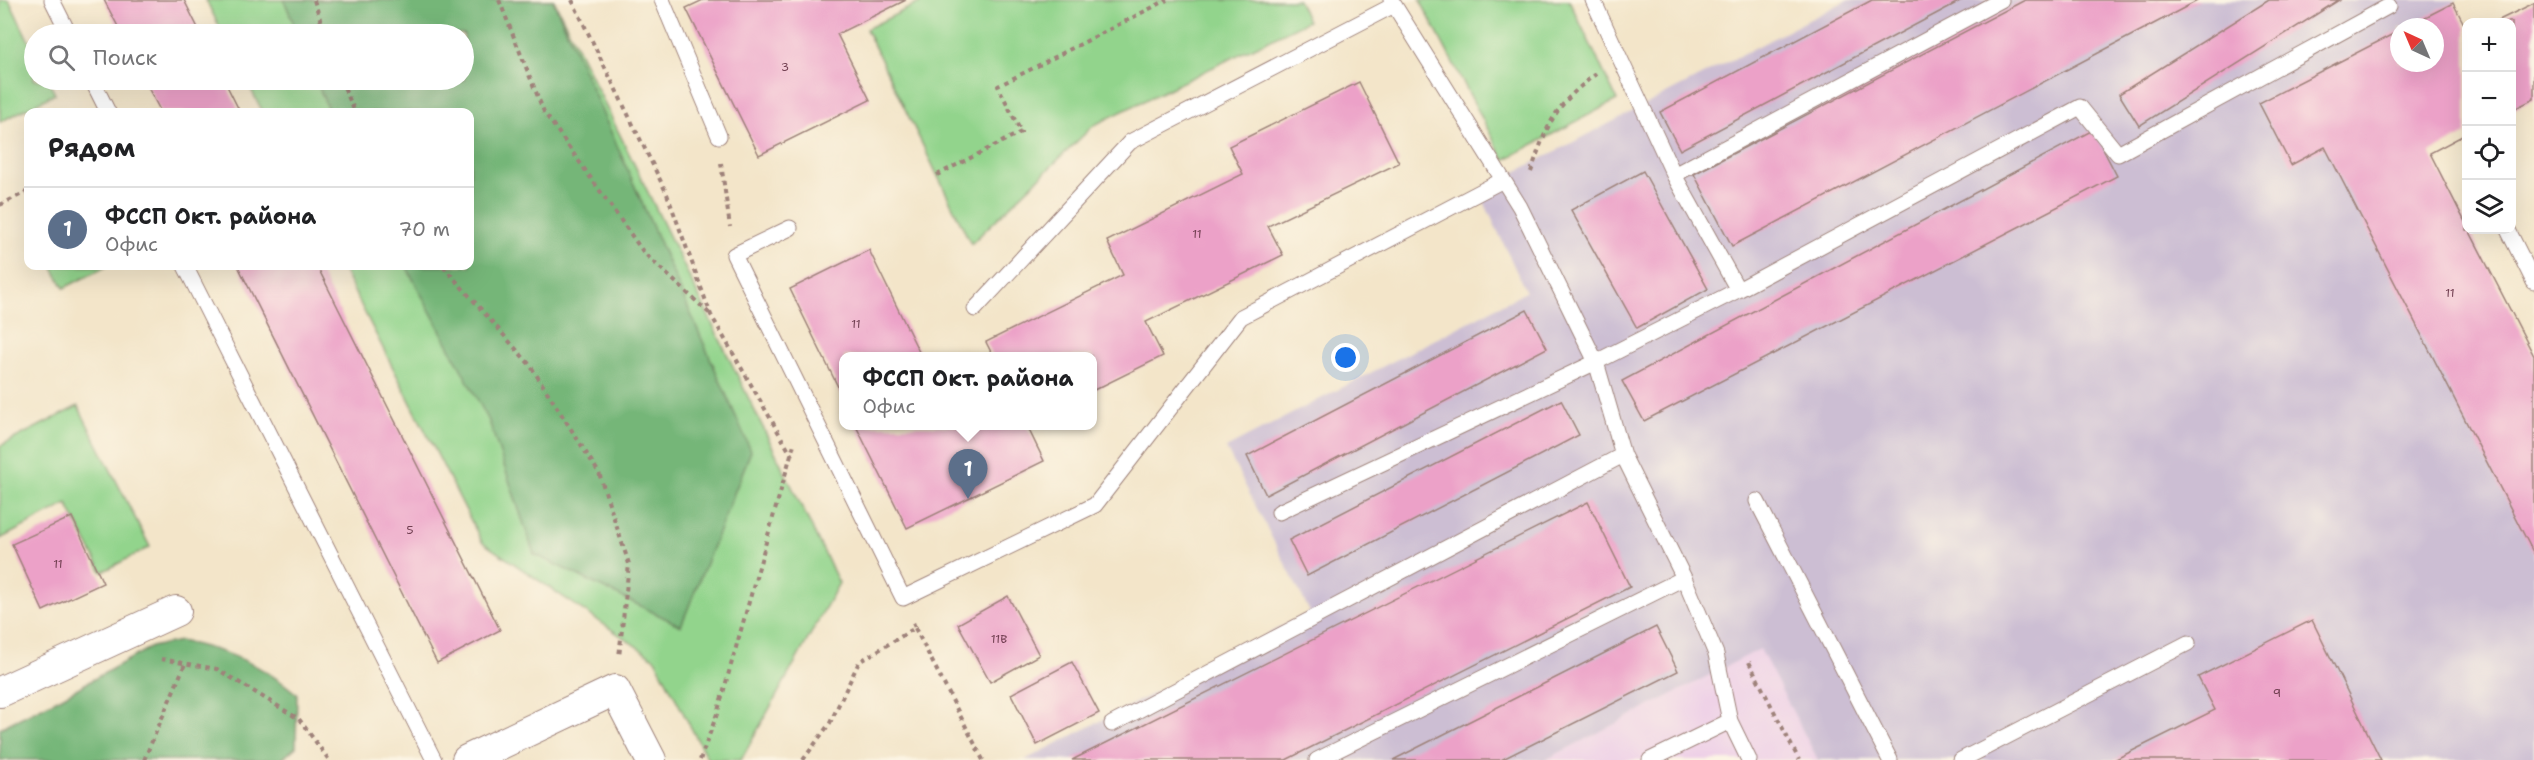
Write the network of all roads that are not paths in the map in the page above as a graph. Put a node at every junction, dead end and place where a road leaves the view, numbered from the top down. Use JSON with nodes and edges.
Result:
{"nodes":[{"id":1,"x":52,"y":0,"type":"edge"},
{"id":2,"x":662,"y":0,"type":"edge"},
{"id":3,"x":2001,"y":0,"type":"edge"},
{"id":4,"x":1596,"y":1,"type":"edge"},
{"id":5,"x":1392,"y":3,"type":"edge"},
{"id":6,"x":2389,"y":6,"type":"dead end"},
{"id":7,"x":64,"y":24,"type":"edge"},
{"id":8,"x":97,"y":90,"type":"edge"},
{"id":9,"x":106,"y":108,"type":"edge"},
{"id":10,"x":719,"y":136,"type":"road end"},
{"id":11,"x":1674,"y":175,"type":"junction"},
{"id":12,"x":1503,"y":180,"type":"junction"},
{"id":13,"x":790,"y":228,"type":"dead end"},
{"id":14,"x":2510,"y":234,"type":"edge"},
{"id":15,"x":187,"y":270,"type":"edge"},
{"id":16,"x":2534,"y":282,"type":"edge"},
{"id":17,"x":1738,"y":290,"type":"junction"},
{"id":18,"x":975,"y":309,"type":"dead end"},
{"id":19,"x":1596,"y":362,"type":"junction"},
{"id":20,"x":1623,"y":455,"type":"junction"},
{"id":21,"x":1757,"y":501,"type":"dead end"},
{"id":22,"x":1280,"y":512,"type":"dead end"},
{"id":23,"x":1684,"y":578,"type":"junction"},
{"id":24,"x":176,"y":610,"type":"dead end"},
{"id":25,"x":2188,"y":643,"type":"dead end"},
{"id":26,"x":0,"y":692,"type":"edge"},
{"id":27,"x":1731,"y":721,"type":"junction"},
{"id":28,"x":1112,"y":724,"type":"dead end"},
{"id":29,"x":435,"y":760,"type":"edge"},
{"id":30,"x":467,"y":760,"type":"edge"},
{"id":31,"x":651,"y":760,"type":"edge"},
{"id":32,"x":1317,"y":760,"type":"edge"},
{"id":33,"x":1650,"y":760,"type":"edge"},
{"id":34,"x":1749,"y":760,"type":"edge"},
{"id":35,"x":1890,"y":760,"type":"edge"},
{"id":36,"x":1961,"y":760,"type":"edge"}],
"edges":[{"from":1,"to":7,"type":"lane"},
{"from":2,"to":10,"type":"lane"},
{"from":3,"to":11,"type":"lane"},
{"from":4,"to":11,"type":"lane"},
{"from":5,"to":12,"type":"lane"},
{"from":5,"to":18,"type":"lane"},
{"from":6,"to":17,"type":"lane"},
{"from":8,"to":9,"type":"lane"},
{"from":11,"to":17,"type":"lane"},
{"from":12,"to":13,"type":"lane"},
{"from":12,"to":19,"type":"lane"},
{"from":14,"to":16,"type":"lane"},
{"from":15,"to":29,"type":"lane"},
{"from":17,"to":19,"type":"lane"},
{"from":19,"to":20,"type":"lane"},
{"from":19,"to":22,"type":"lane"},
{"from":20,"to":23,"type":"lane"},
{"from":20,"to":28,"type":"lane"},
{"from":21,"to":35,"type":"lane"},
{"from":23,"to":27,"type":"lane"},
{"from":23,"to":32,"type":"lane"},
{"from":24,"to":26,"type":"street"},
{"from":25,"to":36,"type":"lane"},
{"from":27,"to":33,"type":"lane"},
{"from":27,"to":34,"type":"lane"},
{"from":30,"to":31,"type":"street"}]}
